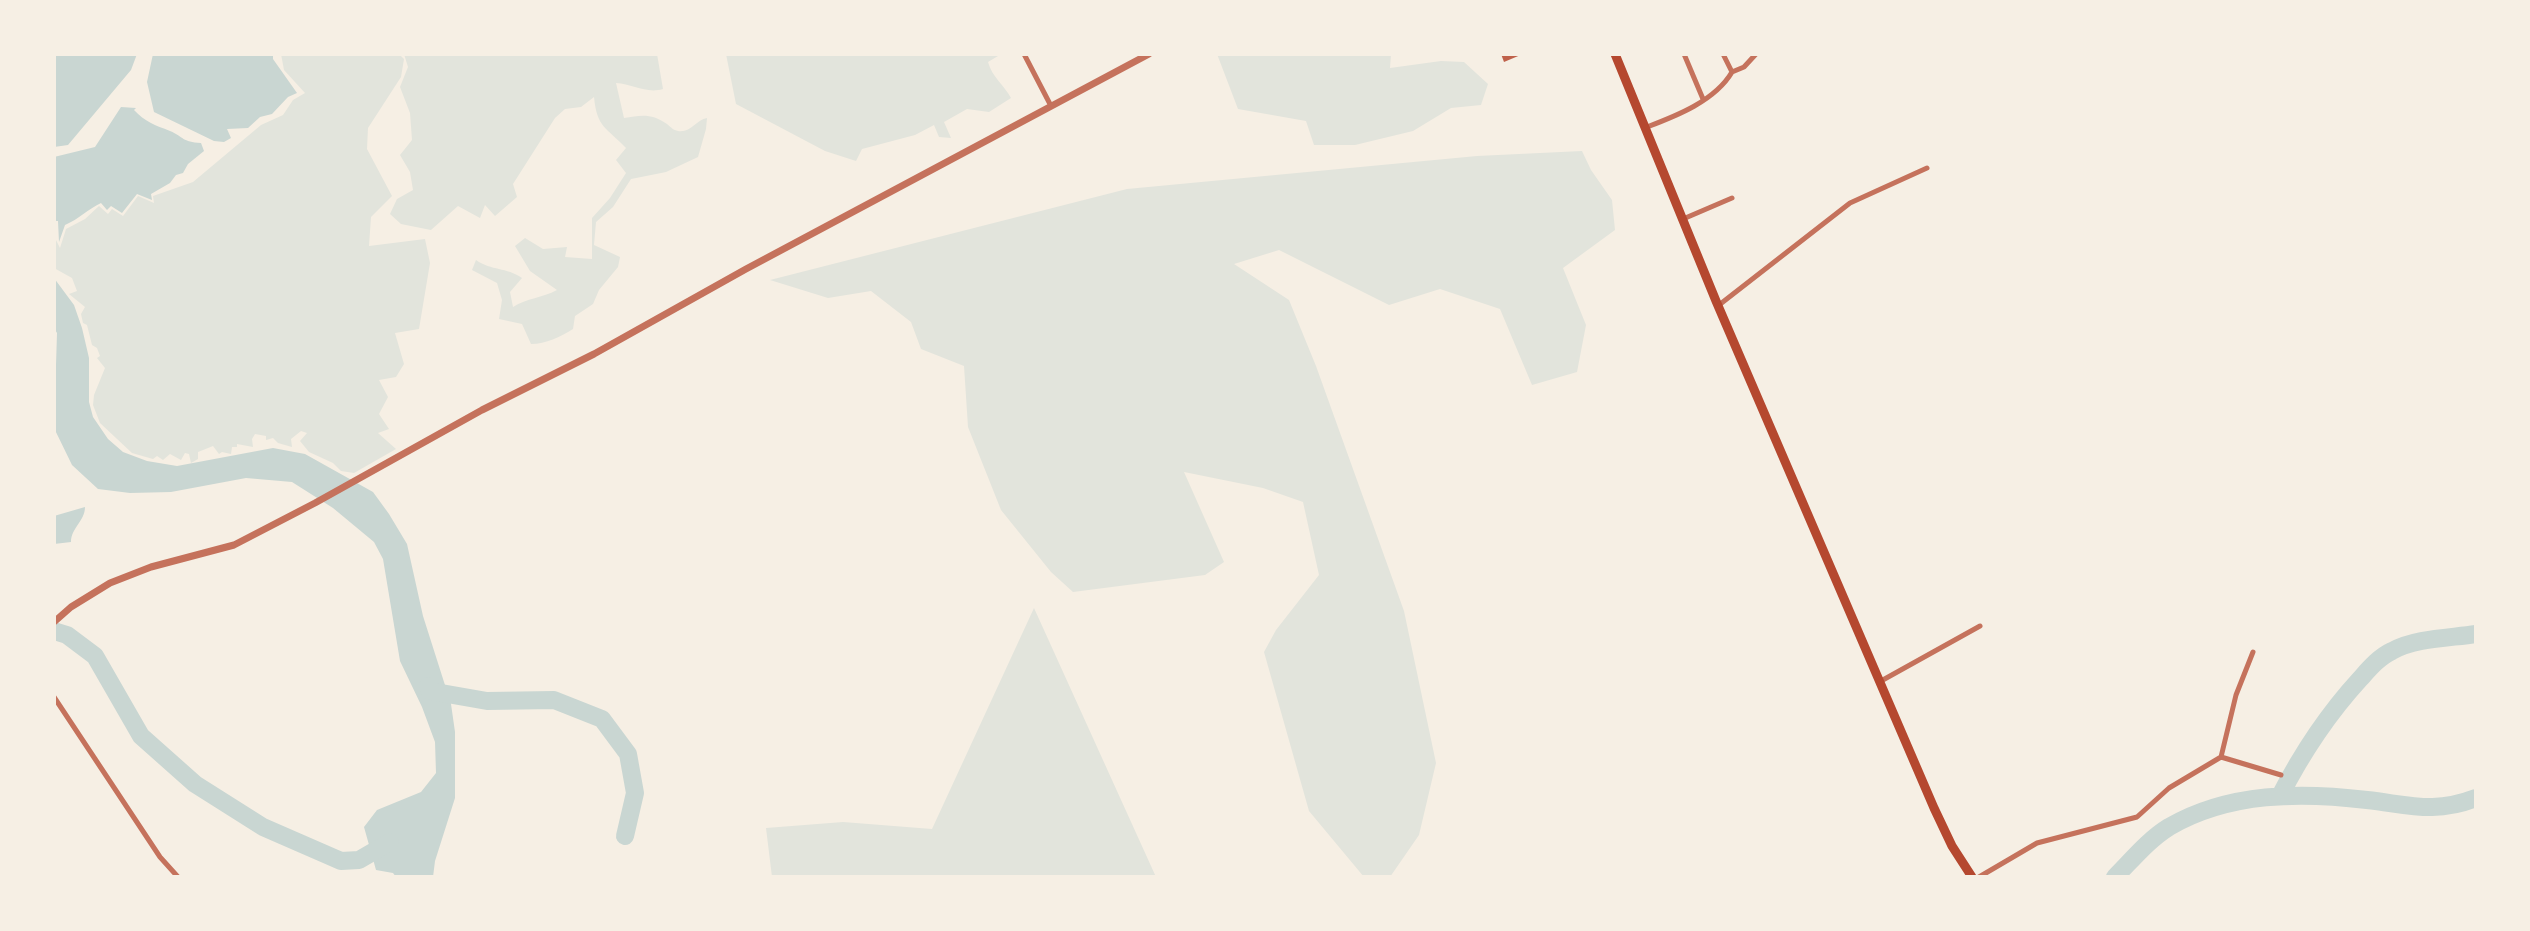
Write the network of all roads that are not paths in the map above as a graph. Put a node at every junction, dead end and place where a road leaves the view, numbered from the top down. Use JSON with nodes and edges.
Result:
{"nodes":[{"id":1,"x":1024,"y":54,"type":"edge"},
{"id":2,"x":1149,"y":54,"type":"edge"},
{"id":3,"x":1615,"y":54,"type":"edge"},
{"id":4,"x":1684,"y":54,"type":"edge"},
{"id":5,"x":1723,"y":54,"type":"edge"},
{"id":6,"x":1756,"y":54,"type":"edge"},
{"id":7,"x":1732,"y":72,"type":"junction"},
{"id":8,"x":1703,"y":99,"type":"junction"},
{"id":9,"x":1051,"y":106,"type":"junction"},
{"id":10,"x":1647,"y":127,"type":"junction"},
{"id":11,"x":1927,"y":168,"type":"dead end"},
{"id":12,"x":1732,"y":198,"type":"dead end"},
{"id":13,"x":1682,"y":220,"type":"junction"},
{"id":14,"x":1718,"y":305,"type":"junction"},
{"id":15,"x":54,"y":622,"type":"edge"},
{"id":16,"x":1980,"y":626,"type":"dead end"},
{"id":17,"x":2253,"y":652,"type":"dead end"},
{"id":18,"x":1880,"y":682,"type":"junction"},
{"id":19,"x":54,"y":697,"type":"edge"},
{"id":20,"x":2221,"y":757,"type":"junction"},
{"id":21,"x":2281,"y":775,"type":"dead end"},
{"id":22,"x":178,"y":877,"type":"edge"},
{"id":23,"x":1972,"y":877,"type":"edge"},
{"id":24,"x":1979,"y":877,"type":"edge"}],
"edges":[{"from":1,"to":9,"type":"street"},
{"from":2,"to":9,"type":"street"},
{"from":3,"to":10,"type":"highway"},
{"from":4,"to":8,"type":"street"},
{"from":5,"to":7,"type":"street"},
{"from":6,"to":7,"type":"street"},
{"from":7,"to":8,"type":"street"},
{"from":8,"to":10,"type":"street"},
{"from":9,"to":15,"type":"street"},
{"from":10,"to":13,"type":"highway"},
{"from":11,"to":14,"type":"street"},
{"from":12,"to":13,"type":"street"},
{"from":13,"to":14,"type":"highway"},
{"from":14,"to":18,"type":"highway"},
{"from":16,"to":18,"type":"street"},
{"from":17,"to":20,"type":"street"},
{"from":18,"to":23,"type":"highway"},
{"from":19,"to":22,"type":"street"},
{"from":20,"to":21,"type":"street"},
{"from":20,"to":24,"type":"street"}]}
